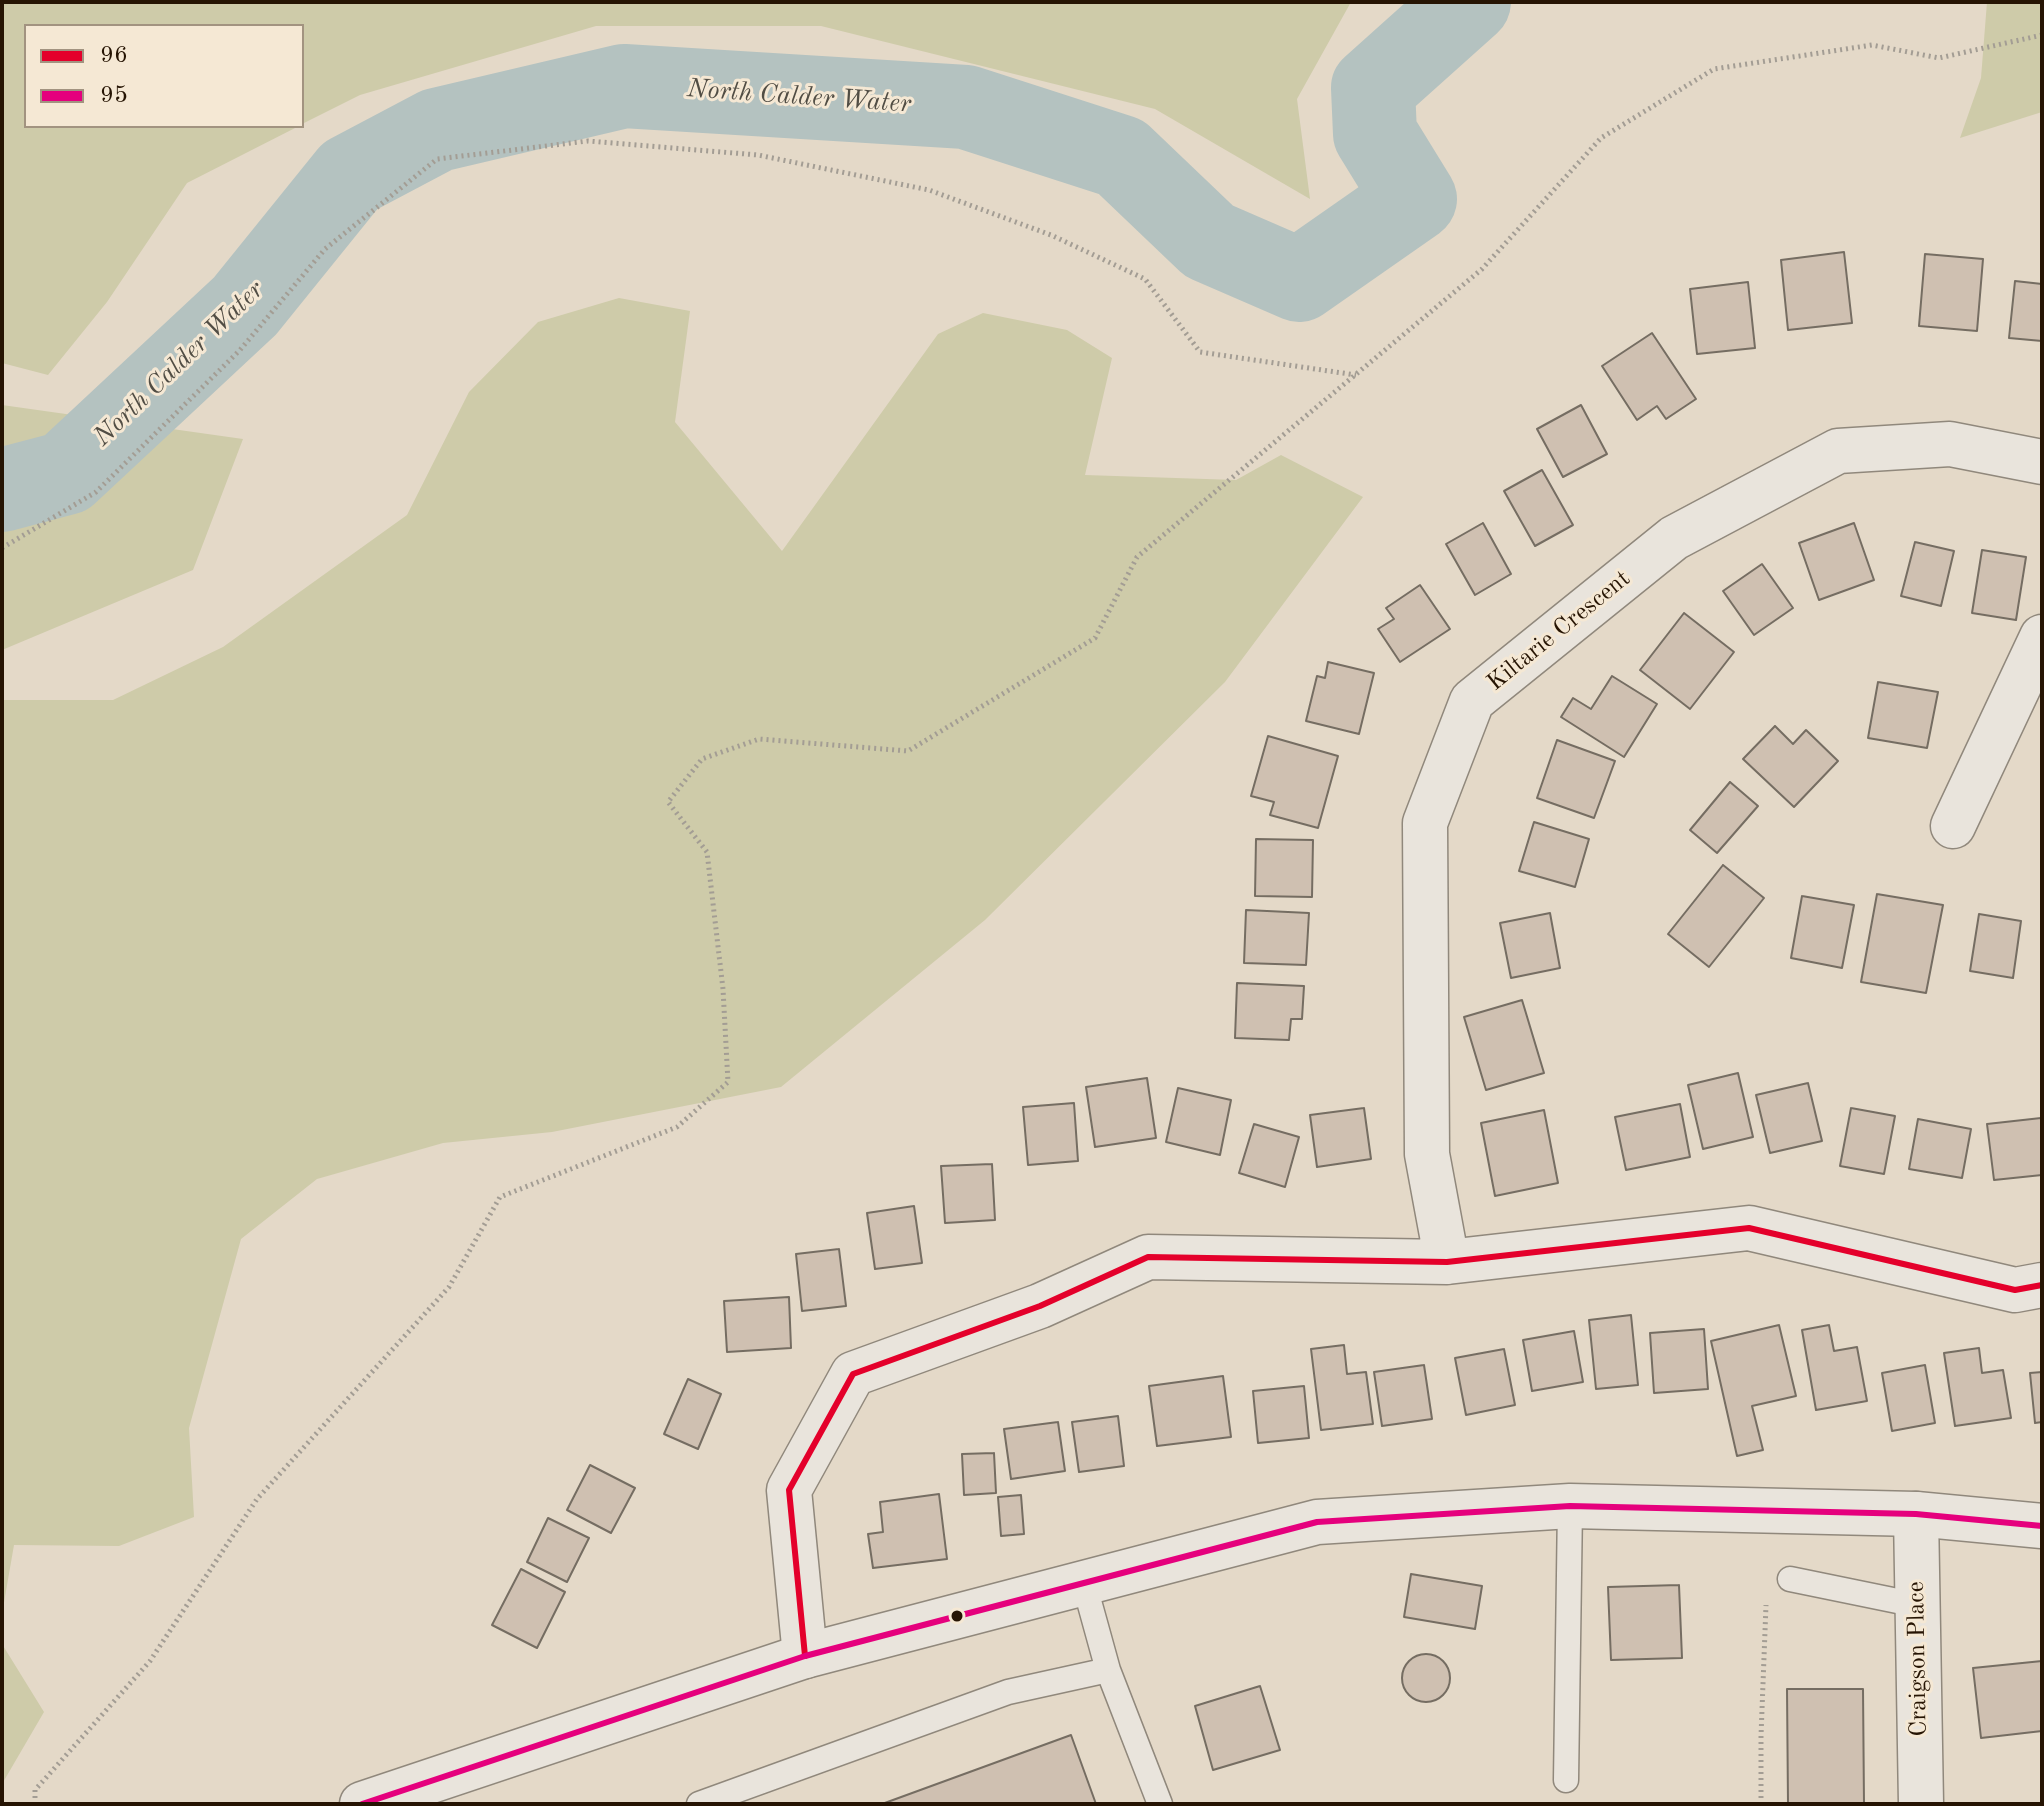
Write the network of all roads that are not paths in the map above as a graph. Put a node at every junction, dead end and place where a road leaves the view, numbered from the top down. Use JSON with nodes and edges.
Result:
{"nodes":[{"id":1,"x":2042,"y":462,"type":"edge"},
{"id":2,"x":2042,"y":637,"type":"edge"},
{"id":3,"x":1953,"y":826,"type":"dead end"},
{"id":4,"x":1447,"y":1262,"type":"junction"},
{"id":5,"x":2042,"y":1285,"type":"edge"},
{"id":6,"x":1570,"y":1506,"type":"junction"},
{"id":7,"x":1916,"y":1514,"type":"junction"},
{"id":8,"x":2042,"y":1526,"type":"edge"},
{"id":9,"x":1790,"y":1579,"type":"road end"},
{"id":10,"x":1084,"y":1583,"type":"junction"},
{"id":11,"x":1917,"y":1605,"type":"junction"},
{"id":12,"x":805,"y":1656,"type":"junction"},
{"id":13,"x":1108,"y":1670,"type":"junction"},
{"id":14,"x":1566,"y":1780,"type":"dead end"},
{"id":15,"x":362,"y":1804,"type":"edge"},
{"id":16,"x":699,"y":1804,"type":"edge"},
{"id":17,"x":1160,"y":1804,"type":"edge"},
{"id":18,"x":1921,"y":1804,"type":"edge"}],
"edges":[{"from":1,"to":4,"type":"street","name":"Kiltarie Crescent"},
{"from":2,"to":3,"type":"street"},
{"from":4,"to":5,"type":"street"},
{"from":4,"to":12,"type":"street"},
{"from":6,"to":7,"type":"street"},
{"from":6,"to":10,"type":"street"},
{"from":6,"to":14,"type":"lane"},
{"from":7,"to":8,"type":"street"},
{"from":7,"to":11,"type":"street","name":"Craigson Place"},
{"from":9,"to":11,"type":"lane"},
{"from":10,"to":12,"type":"street"},
{"from":10,"to":13,"type":"lane"},
{"from":11,"to":18,"type":"street","name":"Craigson Place"},
{"from":12,"to":15,"type":"street"},
{"from":13,"to":16,"type":"lane"},
{"from":13,"to":17,"type":"lane"}]}
